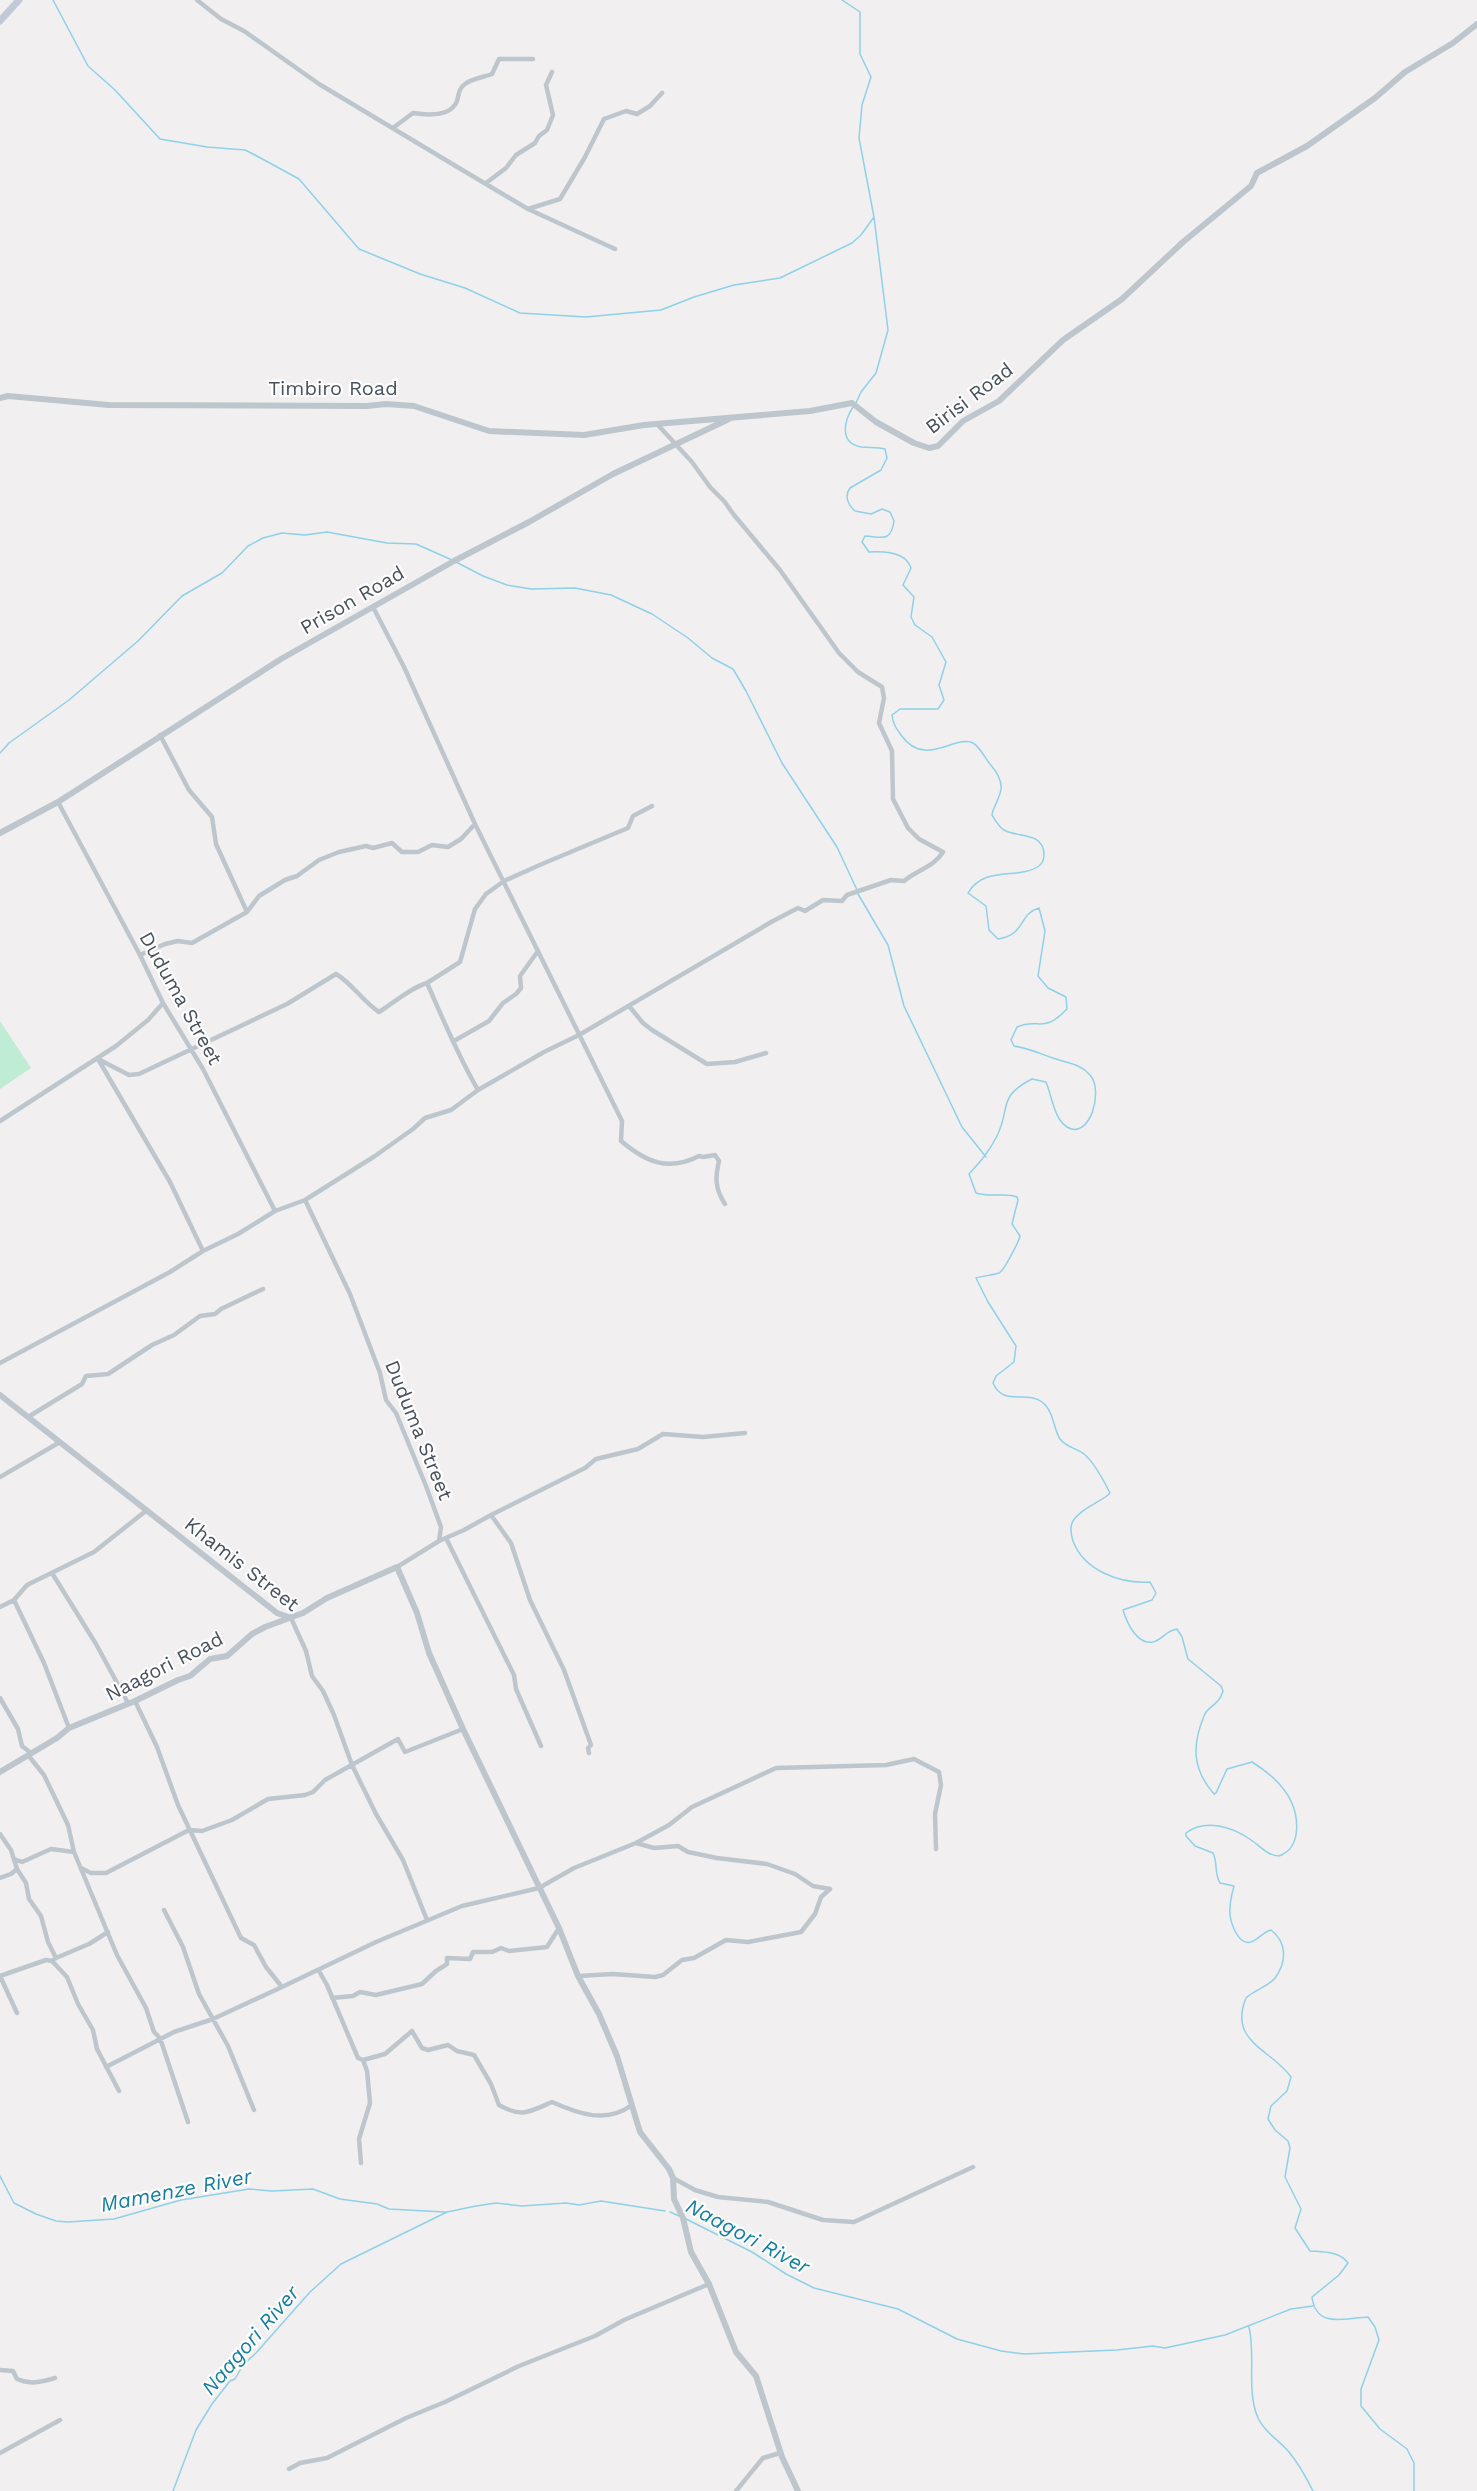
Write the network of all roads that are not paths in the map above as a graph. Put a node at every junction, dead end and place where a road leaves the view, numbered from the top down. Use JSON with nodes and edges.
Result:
{"nodes":[{"id":1,"x":20,"y":0,"type":"edge"},
{"id":2,"x":197,"y":0,"type":"edge"},
{"id":3,"x":0,"y":21,"type":"edge"},
{"id":4,"x":1477,"y":24,"type":"edge"},
{"id":5,"x":533,"y":59,"type":"dead end"},
{"id":6,"x":552,"y":72,"type":"dead end"},
{"id":7,"x":662,"y":93,"type":"dead end"},
{"id":8,"x":393,"y":128,"type":"junction"},
{"id":9,"x":486,"y":183,"type":"junction"},
{"id":10,"x":528,"y":208,"type":"junction"},
{"id":11,"x":615,"y":249,"type":"dead end"},
{"id":12,"x":0,"y":398,"type":"edge"},
{"id":13,"x":732,"y":418,"type":"junction"},
{"id":14,"x":657,"y":424,"type":"junction"},
{"id":15,"x":676,"y":444,"type":"junction"},
{"id":16,"x":373,"y":607,"type":"junction"},
{"id":17,"x":160,"y":735,"type":"junction"},
{"id":18,"x":58,"y":802,"type":"junction"},
{"id":19,"x":652,"y":806,"type":"dead end"},
{"id":20,"x":475,"y":824,"type":"junction"},
{"id":21,"x":0,"y":833,"type":"edge"},
{"id":22,"x":504,"y":881,"type":"junction"},
{"id":23,"x":247,"y":912,"type":"junction"},
{"id":24,"x":538,"y":951,"type":"junction"},
{"id":25,"x":140,"y":955,"type":"junction"},
{"id":26,"x":427,"y":983,"type":"junction"},
{"id":27,"x":164,"y":1003,"type":"junction"},
{"id":28,"x":629,"y":1006,"type":"junction"},
{"id":29,"x":579,"y":1035,"type":"junction"},
{"id":30,"x":454,"y":1041,"type":"junction"},
{"id":31,"x":192,"y":1048,"type":"junction"},
{"id":32,"x":766,"y":1053,"type":"dead end"},
{"id":33,"x":98,"y":1059,"type":"junction"},
{"id":34,"x":478,"y":1090,"type":"junction"},
{"id":35,"x":0,"y":1121,"type":"edge"},
{"id":36,"x":305,"y":1200,"type":"junction"},
{"id":37,"x":725,"y":1204,"type":"dead end"},
{"id":38,"x":275,"y":1211,"type":"junction"},
{"id":39,"x":203,"y":1251,"type":"junction"},
{"id":40,"x":263,"y":1289,"type":"dead end"},
{"id":41,"x":0,"y":1364,"type":"edge"},
{"id":42,"x":0,"y":1395,"type":"edge"},
{"id":43,"x":28,"y":1417,"type":"junction"},
{"id":44,"x":745,"y":1433,"type":"dead end"},
{"id":45,"x":60,"y":1442,"type":"junction"},
{"id":46,"x":0,"y":1478,"type":"edge"},
{"id":47,"x":147,"y":1510,"type":"junction"},
{"id":48,"x":491,"y":1515,"type":"junction"},
{"id":49,"x":441,"y":1527,"type":"junction"},
{"id":50,"x":452,"y":1535,"type":"junction"},
{"id":51,"x":446,"y":1538,"type":"junction"},
{"id":52,"x":439,"y":1541,"type":"junction"},
{"id":53,"x":397,"y":1567,"type":"junction"},
{"id":54,"x":52,"y":1573,"type":"junction"},
{"id":55,"x":14,"y":1600,"type":"junction"},
{"id":56,"x":0,"y":1607,"type":"edge"},
{"id":57,"x":291,"y":1618,"type":"junction"},
{"id":58,"x":0,"y":1698,"type":"edge"},
{"id":59,"x":135,"y":1701,"type":"junction"},
{"id":60,"x":128,"y":1703,"type":"junction"},
{"id":61,"x":69,"y":1728,"type":"junction"},
{"id":62,"x":463,"y":1729,"type":"junction"},
{"id":63,"x":541,"y":1746,"type":"dead end"},
{"id":64,"x":589,"y":1753,"type":"dead end"},
{"id":65,"x":29,"y":1754,"type":"junction"},
{"id":66,"x":352,"y":1765,"type":"junction"},
{"id":67,"x":0,"y":1772,"type":"edge"},
{"id":68,"x":189,"y":1830,"type":"junction"},
{"id":69,"x":0,"y":1834,"type":"edge"},
{"id":70,"x":636,"y":1843,"type":"junction"},
{"id":71,"x":936,"y":1849,"type":"dead end"},
{"id":72,"x":74,"y":1852,"type":"junction"},
{"id":73,"x":14,"y":1859,"type":"junction"},
{"id":74,"x":81,"y":1868,"type":"junction"},
{"id":75,"x":16,"y":1869,"type":"junction"},
{"id":76,"x":0,"y":1878,"type":"edge"},
{"id":77,"x":538,"y":1888,"type":"junction"},
{"id":78,"x":164,"y":1910,"type":"dead end"},
{"id":79,"x":427,"y":1920,"type":"junction"},
{"id":80,"x":559,"y":1928,"type":"junction"},
{"id":81,"x":108,"y":1932,"type":"junction"},
{"id":82,"x":54,"y":1959,"type":"junction"},
{"id":83,"x":319,"y":1971,"type":"junction"},
{"id":84,"x":0,"y":1976,"type":"edge"},
{"id":85,"x":578,"y":1976,"type":"junction"},
{"id":86,"x":282,"y":1987,"type":"junction"},
{"id":87,"x":332,"y":1998,"type":"junction"},
{"id":88,"x":17,"y":2013,"type":"dead end"},
{"id":89,"x":213,"y":2019,"type":"junction"},
{"id":90,"x":160,"y":2038,"type":"junction"},
{"id":91,"x":363,"y":2060,"type":"junction"},
{"id":92,"x":106,"y":2067,"type":"junction"},
{"id":93,"x":119,"y":2091,"type":"dead end"},
{"id":94,"x":632,"y":2105,"type":"junction"},
{"id":95,"x":254,"y":2110,"type":"dead end"},
{"id":96,"x":188,"y":2122,"type":"dead end"},
{"id":97,"x":361,"y":2163,"type":"dead end"},
{"id":98,"x":973,"y":2167,"type":"dead end"},
{"id":99,"x":673,"y":2178,"type":"junction"},
{"id":100,"x":709,"y":2284,"type":"junction"},
{"id":101,"x":0,"y":2370,"type":"edge"},
{"id":102,"x":55,"y":2378,"type":"dead end"},
{"id":103,"x":60,"y":2420,"type":"dead end"},
{"id":104,"x":0,"y":2453,"type":"edge"},
{"id":105,"x":780,"y":2453,"type":"junction"},
{"id":106,"x":289,"y":2469,"type":"dead end"},
{"id":107,"x":736,"y":2491,"type":"edge"},
{"id":108,"x":798,"y":2491,"type":"edge"}],
"edges":[{"from":1,"to":3,"type":"main road"},
{"from":2,"to":8,"type":"street"},
{"from":4,"to":13,"type":"street","name":"Birisi Road"},
{"from":5,"to":8,"type":"street"},
{"from":6,"to":9,"type":"street"},
{"from":7,"to":10,"type":"street"},
{"from":8,"to":9,"type":"street"},
{"from":9,"to":10,"type":"street"},
{"from":10,"to":11,"type":"street"},
{"from":12,"to":14,"type":"street","name":"Timbiro Road"},
{"from":13,"to":14,"type":"street","name":"Timbiro Road"},
{"from":13,"to":15,"type":"street","name":"Prison Road"},
{"from":14,"to":15,"type":"street"},
{"from":15,"to":16,"type":"street","name":"Prison Road"},
{"from":15,"to":28,"type":"street"},
{"from":16,"to":17,"type":"street","name":"Prison Road"},
{"from":16,"to":20,"type":"street"},
{"from":17,"to":18,"type":"street","name":"Prison Road"},
{"from":17,"to":23,"type":"street"},
{"from":18,"to":21,"type":"street","name":"Prison Road"},
{"from":18,"to":25,"type":"street","name":"Duduma Street"},
{"from":19,"to":22,"type":"street"},
{"from":20,"to":22,"type":"street"},
{"from":20,"to":23,"type":"street"},
{"from":22,"to":24,"type":"street"},
{"from":22,"to":26,"type":"street"},
{"from":23,"to":25,"type":"street"},
{"from":24,"to":29,"type":"street"},
{"from":24,"to":30,"type":"street"},
{"from":25,"to":27,"type":"street","name":"Duduma Street"},
{"from":26,"to":30,"type":"street"},
{"from":26,"to":31,"type":"street"},
{"from":27,"to":31,"type":"street","name":"Duduma Street"},
{"from":27,"to":33,"type":"street"},
{"from":28,"to":29,"type":"street"},
{"from":28,"to":32,"type":"street"},
{"from":29,"to":34,"type":"street"},
{"from":29,"to":37,"type":"street"},
{"from":30,"to":34,"type":"street"},
{"from":31,"to":33,"type":"street"},
{"from":31,"to":38,"type":"street","name":"Duduma Street"},
{"from":33,"to":35,"type":"street"},
{"from":33,"to":39,"type":"street"},
{"from":34,"to":36,"type":"street"},
{"from":36,"to":38,"type":"street"},
{"from":36,"to":49,"type":"street","name":"Duduma Street"},
{"from":38,"to":39,"type":"street"},
{"from":39,"to":41,"type":"street"},
{"from":40,"to":43,"type":"street"},
{"from":42,"to":43,"type":"street","name":"Khamis Street"},
{"from":43,"to":45,"type":"street","name":"Khamis Street"},
{"from":44,"to":48,"type":"street","name":"Naagori Road"},
{"from":45,"to":46,"type":"street"},
{"from":45,"to":47,"type":"street","name":"Khamis Street"},
{"from":47,"to":54,"type":"street"},
{"from":47,"to":57,"type":"street","name":"Khamis Street"},
{"from":48,"to":50,"type":"street","name":"Naagori Road"},
{"from":48,"to":64,"type":"street"},
{"from":49,"to":50,"type":"street"},
{"from":49,"to":52,"type":"street","name":"Duduma Street"},
{"from":50,"to":51,"type":"street","name":"Naagori Road"},
{"from":51,"to":52,"type":"street","name":"Naagori Road"},
{"from":51,"to":63,"type":"street"},
{"from":52,"to":53,"type":"street","name":"Naagori Road"},
{"from":53,"to":57,"type":"street","name":"Naagori Road"},
{"from":53,"to":62,"type":"street"},
{"from":54,"to":55,"type":"street"},
{"from":54,"to":60,"type":"street"},
{"from":55,"to":56,"type":"street"},
{"from":55,"to":61,"type":"street"},
{"from":57,"to":59,"type":"street","name":"Naagori Road"},
{"from":57,"to":66,"type":"street","name":"Khamis Street"},
{"from":58,"to":65,"type":"street"},
{"from":59,"to":60,"type":"street","name":"Naagori Road"},
{"from":59,"to":68,"type":"street"},
{"from":60,"to":61,"type":"street","name":"Naagori Road"},
{"from":61,"to":65,"type":"street","name":"Naagori Road"},
{"from":62,"to":66,"type":"street"},
{"from":62,"to":77,"type":"street"},
{"from":65,"to":67,"type":"street","name":"Naagori Road"},
{"from":65,"to":72,"type":"street"},
{"from":66,"to":68,"type":"street"},
{"from":66,"to":79,"type":"street","name":"Khamis Street"},
{"from":68,"to":74,"type":"street"},
{"from":68,"to":86,"type":"street"},
{"from":69,"to":73,"type":"street"},
{"from":70,"to":71,"type":"street"},
{"from":70,"to":77,"type":"street"},
{"from":70,"to":85,"type":"street"},
{"from":72,"to":73,"type":"street"},
{"from":72,"to":74,"type":"street"},
{"from":73,"to":75,"type":"street"},
{"from":74,"to":81,"type":"street"},
{"from":75,"to":76,"type":"street"},
{"from":75,"to":82,"type":"street"},
{"from":77,"to":79,"type":"street"},
{"from":77,"to":80,"type":"street"},
{"from":78,"to":89,"type":"street"},
{"from":79,"to":83,"type":"street"},
{"from":80,"to":85,"type":"street"},
{"from":80,"to":87,"type":"street"},
{"from":81,"to":82,"type":"street"},
{"from":81,"to":90,"type":"street"},
{"from":82,"to":84,"type":"street"},
{"from":82,"to":92,"type":"street"},
{"from":83,"to":86,"type":"street"},
{"from":83,"to":87,"type":"street"},
{"from":84,"to":88,"type":"street"},
{"from":85,"to":94,"type":"street"},
{"from":86,"to":89,"type":"street"},
{"from":87,"to":91,"type":"street"},
{"from":89,"to":90,"type":"street"},
{"from":89,"to":95,"type":"street"},
{"from":90,"to":92,"type":"street"},
{"from":90,"to":96,"type":"street"},
{"from":91,"to":94,"type":"street"},
{"from":91,"to":97,"type":"street"},
{"from":92,"to":93,"type":"street"},
{"from":94,"to":99,"type":"street"},
{"from":98,"to":99,"type":"street"},
{"from":99,"to":100,"type":"street"},
{"from":100,"to":105,"type":"street"},
{"from":100,"to":106,"type":"street"},
{"from":101,"to":102,"type":"street"},
{"from":103,"to":104,"type":"street"},
{"from":105,"to":107,"type":"street"},
{"from":105,"to":108,"type":"street"}]}
